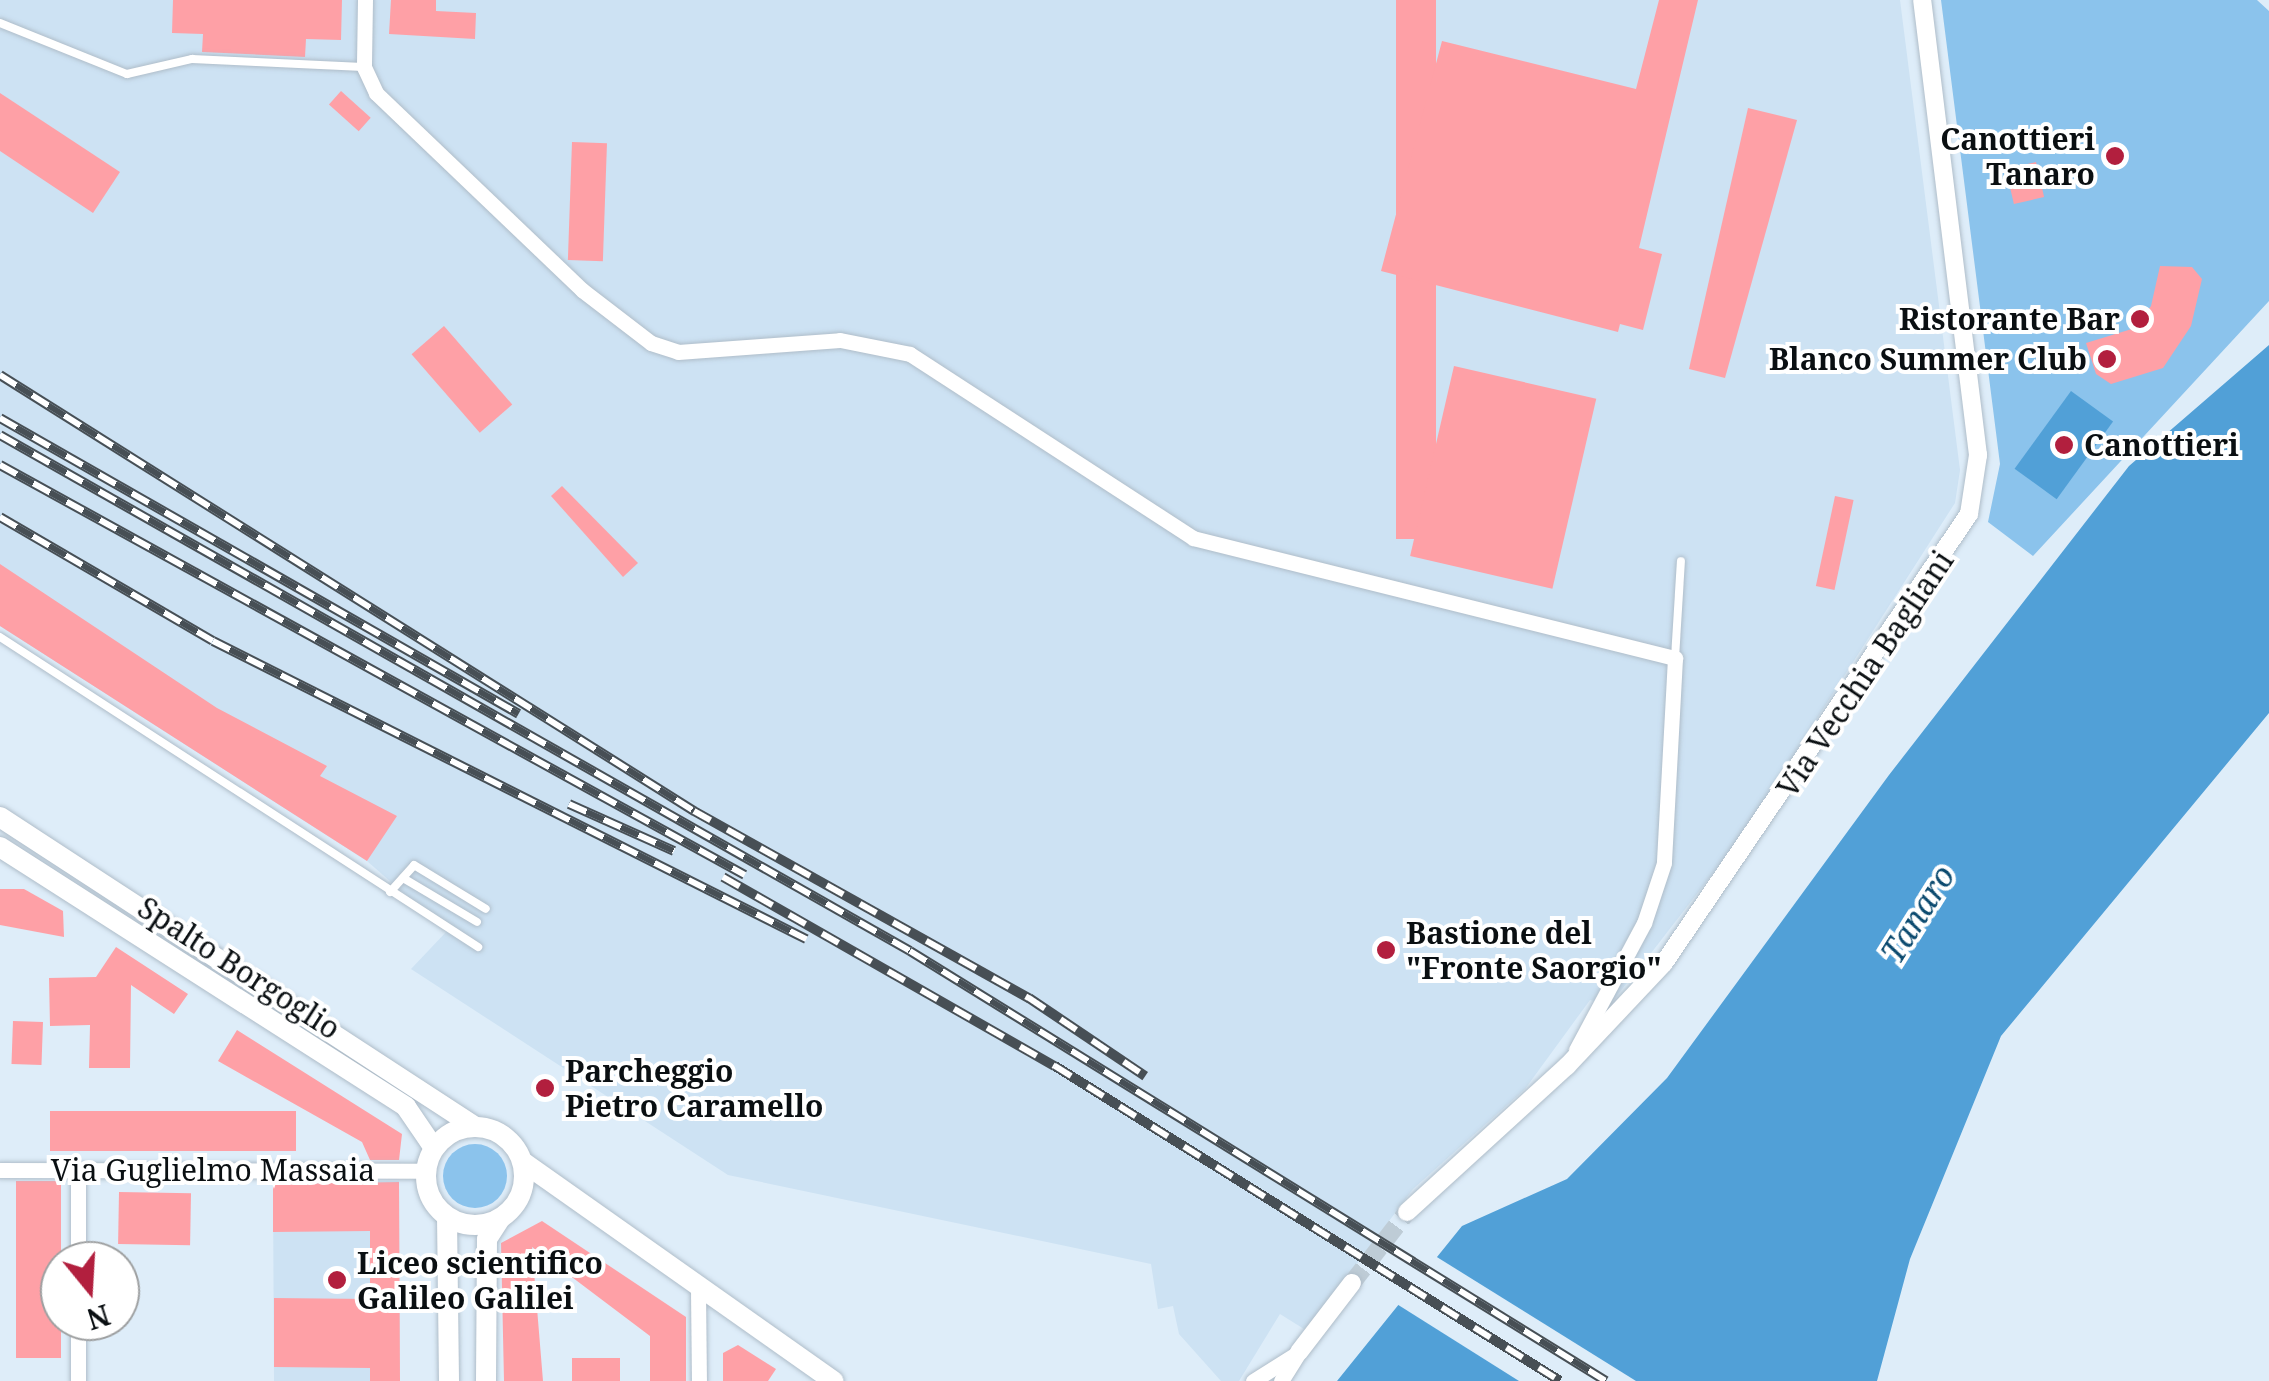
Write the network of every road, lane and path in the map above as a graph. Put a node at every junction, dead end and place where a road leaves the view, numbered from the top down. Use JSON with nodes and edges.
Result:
{"nodes":[{"id":1,"x":365,"y":0,"type":"edge"},
{"id":2,"x":1922,"y":0,"type":"edge"},
{"id":3,"x":0,"y":24,"type":"edge"},
{"id":4,"x":364,"y":67,"type":"junction"},
{"id":5,"x":1681,"y":561,"type":"dead end"},
{"id":6,"x":0,"y":637,"type":"edge"},
{"id":7,"x":1674,"y":658,"type":"junction"},
{"id":8,"x":0,"y":817,"type":"edge"},
{"id":9,"x":0,"y":847,"type":"edge"},
{"id":10,"x":404,"y":878,"type":"junction"},
{"id":11,"x":390,"y":892,"type":"junction"},
{"id":12,"x":486,"y":908,"type":"dead end"},
{"id":13,"x":477,"y":922,"type":"dead end"},
{"id":14,"x":478,"y":947,"type":"dead end"},
{"id":15,"x":1567,"y":1066,"type":"junction"},
{"id":16,"x":474,"y":1126,"type":"junction"},
{"id":17,"x":434,"y":1148,"type":"junction"},
{"id":18,"x":523,"y":1162,"type":"junction"},
{"id":19,"x":0,"y":1170,"type":"edge"},
{"id":20,"x":78,"y":1170,"type":"junction"},
{"id":21,"x":426,"y":1170,"type":"junction"},
{"id":22,"x":516,"y":1204,"type":"junction"},
{"id":23,"x":1406,"y":1212,"type":"tunnel mouth"},
{"id":24,"x":447,"y":1217,"type":"junction"},
{"id":25,"x":594,"y":1217,"type":"junction"},
{"id":26,"x":500,"y":1219,"type":"junction"},
{"id":27,"x":78,"y":1241,"type":"edge"},
{"id":28,"x":1352,"y":1283,"type":"tunnel mouth"},
{"id":29,"x":698,"y":1290,"type":"junction"},
{"id":30,"x":78,"y":1341,"type":"edge"},
{"id":31,"x":1300,"y":1352,"type":"junction"},
{"id":32,"x":78,"y":1381,"type":"edge"},
{"id":33,"x":449,"y":1381,"type":"edge"},
{"id":34,"x":486,"y":1381,"type":"edge"},
{"id":35,"x":700,"y":1381,"type":"edge"},
{"id":36,"x":833,"y":1381,"type":"edge"},
{"id":37,"x":1253,"y":1381,"type":"edge"},
{"id":38,"x":1280,"y":1381,"type":"edge"}],
"edges":[{"from":1,"to":4,"type":"street"},
{"from":2,"to":15,"type":"street","name":"Via Vecchia Bagliani"},
{"from":3,"to":4,"type":"lane"},
{"from":4,"to":7,"type":"street"},
{"from":5,"to":7,"type":"lane"},
{"from":6,"to":11,"type":"lane"},
{"from":7,"to":15,"type":"street"},
{"from":8,"to":16,"type":"main road","name":"Spalto Borgoglio"},
{"from":9,"to":17,"type":"main road","name":"Spalto Borgoglio"},
{"from":10,"to":11,"type":"lane"},
{"from":10,"to":12,"type":"lane"},
{"from":10,"to":13,"type":"lane"},
{"from":11,"to":14,"type":"lane"},
{"from":15,"to":23,"type":"street","name":"Via Vecchia Bagliani"},
{"from":16,"to":17,"type":"main road"},
{"from":16,"to":18,"type":"main road","name":"Spalto Borgoglio"},
{"from":17,"to":21,"type":"main road"},
{"from":18,"to":22,"type":"main road"},
{"from":18,"to":25,"type":"main road","name":"Spalto Borgoglio"},
{"from":19,"to":20,"type":"street","name":"Via Guglielmo Massaia"},
{"from":20,"to":21,"type":"street","name":"Via Guglielmo Massaia"},
{"from":20,"to":27,"type":"street"},
{"from":21,"to":24,"type":"main road"},
{"from":22,"to":25,"type":"main road"},
{"from":22,"to":26,"type":"main road"},
{"from":24,"to":26,"type":"main road"},
{"from":24,"to":33,"type":"main road"},
{"from":25,"to":29,"type":"main road"},
{"from":26,"to":34,"type":"main road"},
{"from":28,"to":31,"type":"street"},
{"from":29,"to":35,"type":"street"},
{"from":29,"to":36,"type":"main road"},
{"from":30,"to":32,"type":"street"},
{"from":31,"to":37,"type":"street"},
{"from":31,"to":38,"type":"street"}]}
